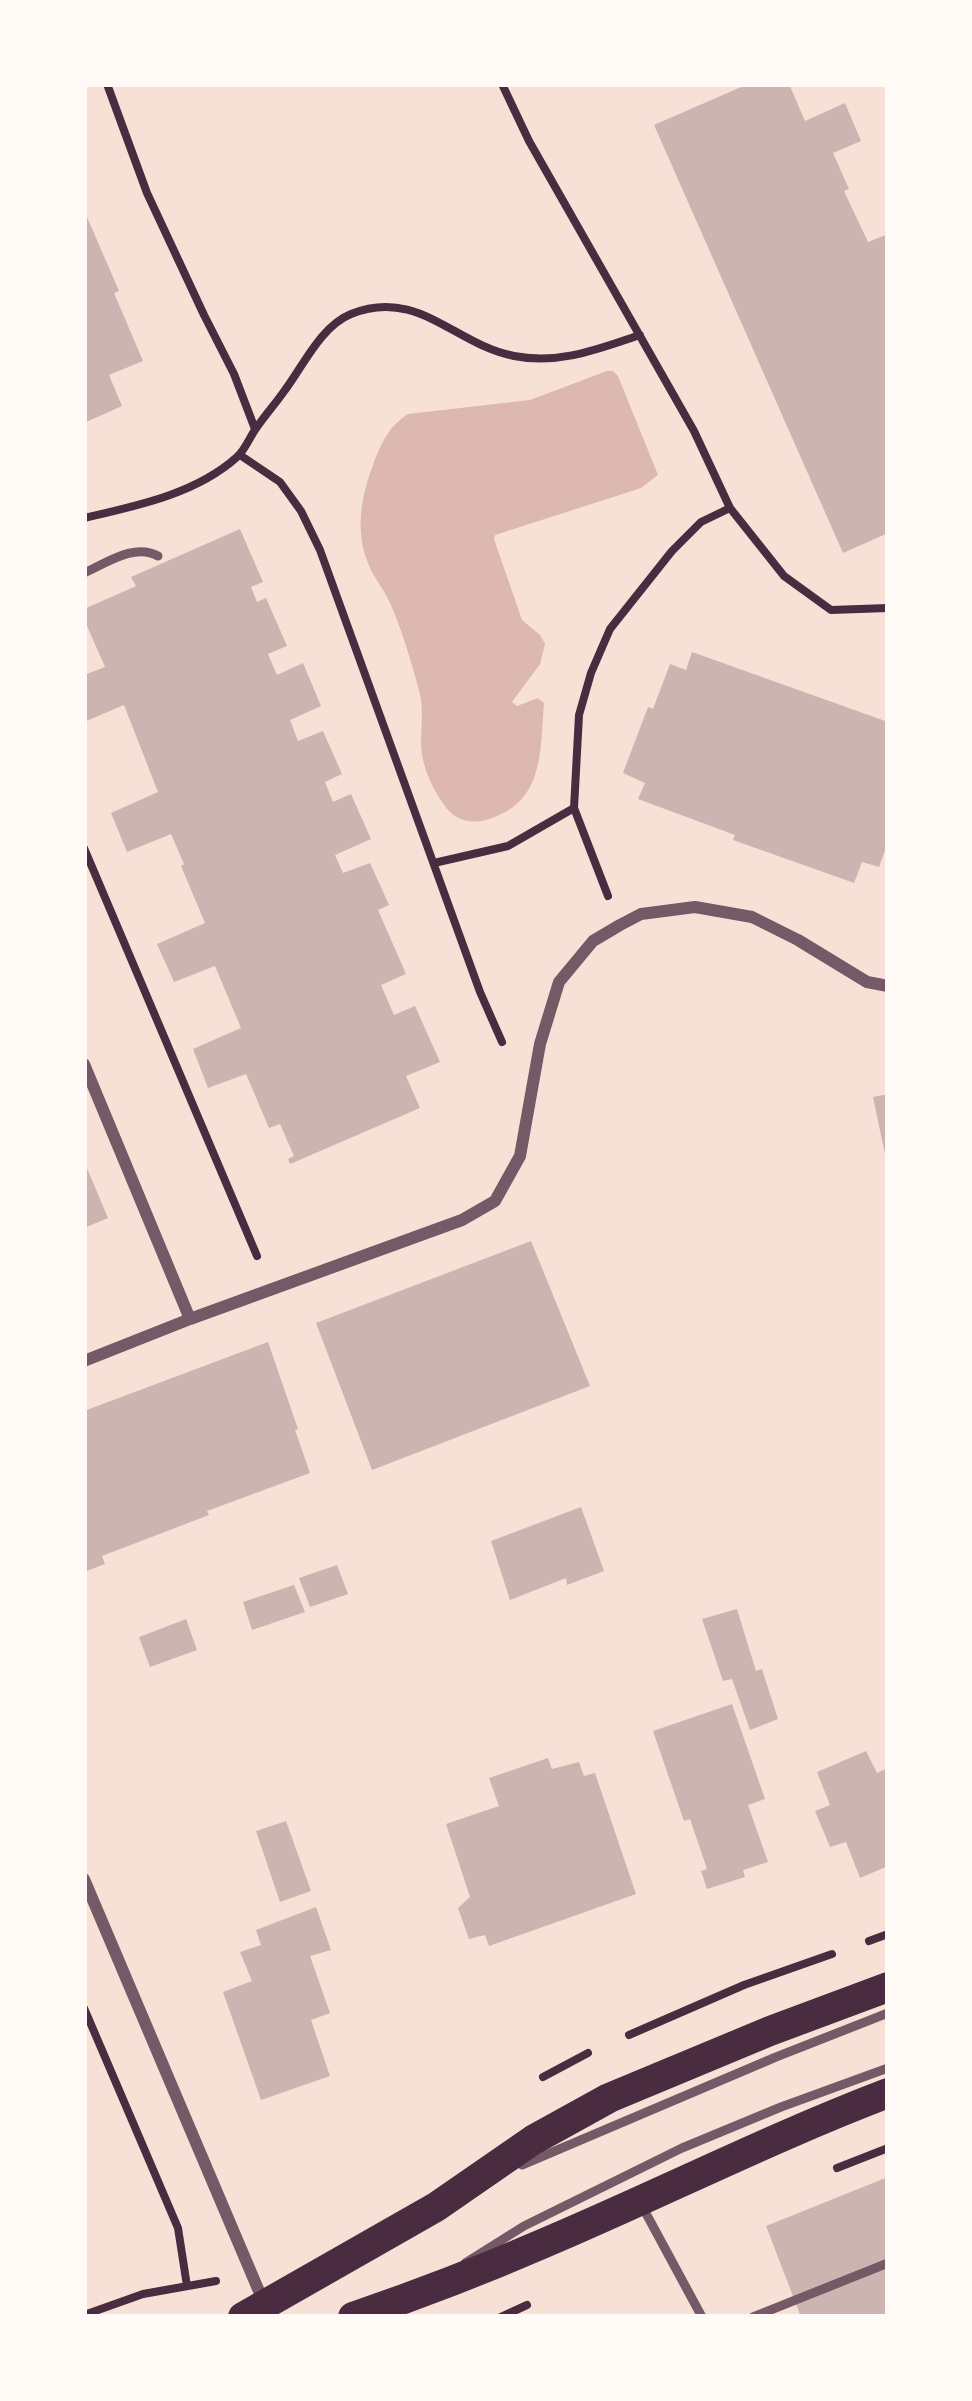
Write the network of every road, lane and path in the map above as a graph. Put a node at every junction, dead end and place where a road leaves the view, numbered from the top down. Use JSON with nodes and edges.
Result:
{"nodes":[{"id":1,"x":107,"y":84,"type":"edge"},
{"id":2,"x":502,"y":84,"type":"edge"},
{"id":3,"x":640,"y":335,"type":"junction"},
{"id":4,"x":255,"y":429,"type":"junction"},
{"id":5,"x":240,"y":455,"type":"junction"},
{"id":6,"x":730,"y":508,"type":"junction"},
{"id":7,"x":84,"y":518,"type":"edge"},
{"id":8,"x":158,"y":556,"type":"dead end"},
{"id":9,"x":84,"y":573,"type":"edge"},
{"id":10,"x":888,"y":608,"type":"edge"},
{"id":11,"x":574,"y":808,"type":"junction"},
{"id":12,"x":84,"y":848,"type":"edge"},
{"id":13,"x":434,"y":863,"type":"junction"},
{"id":14,"x":620,"y":925,"type":"junction"},
{"id":15,"x":888,"y":986,"type":"edge"},
{"id":16,"x":84,"y":1064,"type":"edge"},
{"id":17,"x":530,"y":1108,"type":"junction"},
{"id":18,"x":271,"y":1289,"type":"junction"},
{"id":19,"x":190,"y":1318,"type":"junction"},
{"id":20,"x":84,"y":1361,"type":"edge"},
{"id":21,"x":84,"y":1879,"type":"edge"},
{"id":22,"x":888,"y":1987,"type":"edge"},
{"id":23,"x":84,"y":2008,"type":"edge"},
{"id":24,"x":888,"y":2013,"type":"edge"},
{"id":25,"x":888,"y":2068,"type":"edge"},
{"id":26,"x":888,"y":2093,"type":"edge"},
{"id":27,"x":639,"y":2201,"type":"junction"},
{"id":28,"x":436,"y":2207,"type":"junction"},
{"id":29,"x":888,"y":2263,"type":"edge"},
{"id":30,"x":433,"y":2289,"type":"junction"},
{"id":31,"x":254,"y":2311,"type":"edge"},
{"id":32,"x":84,"y":2315,"type":"edge"},
{"id":33,"x":353,"y":2317,"type":"edge"},
{"id":34,"x":702,"y":2317,"type":"edge"},
{"id":35,"x":753,"y":2317,"type":"edge"}],
"edges":[{"from":1,"to":4,"type":"path"},
{"from":2,"to":3,"type":"path"},
{"from":3,"to":4,"type":"path"},
{"from":3,"to":6,"type":"path"},
{"from":4,"to":5,"type":"path"},
{"from":5,"to":7,"type":"path"},
{"from":5,"to":13,"type":"path"},
{"from":6,"to":10,"type":"path"},
{"from":6,"to":11,"type":"path"},
{"from":8,"to":9,"type":"lane"},
{"from":11,"to":13,"type":"path"},
{"from":11,"to":14,"type":"path"},
{"from":12,"to":18,"type":"path"},
{"from":13,"to":17,"type":"path"},
{"from":14,"to":15,"type":"street"},
{"from":14,"to":17,"type":"street"},
{"from":16,"to":19,"type":"street"},
{"from":17,"to":18,"type":"street"},
{"from":18,"to":19,"type":"street"},
{"from":19,"to":20,"type":"street"},
{"from":21,"to":31,"type":"street"},
{"from":22,"to":28,"type":"main road"},
{"from":23,"to":32,"type":"path"},
{"from":24,"to":28,"type":"lane"},
{"from":25,"to":30,"type":"lane"},
{"from":26,"to":27,"type":"main road"},
{"from":27,"to":30,"type":"main road"},
{"from":27,"to":34,"type":"lane"},
{"from":28,"to":31,"type":"main road"},
{"from":29,"to":35,"type":"lane"},
{"from":30,"to":33,"type":"main road"}]}
